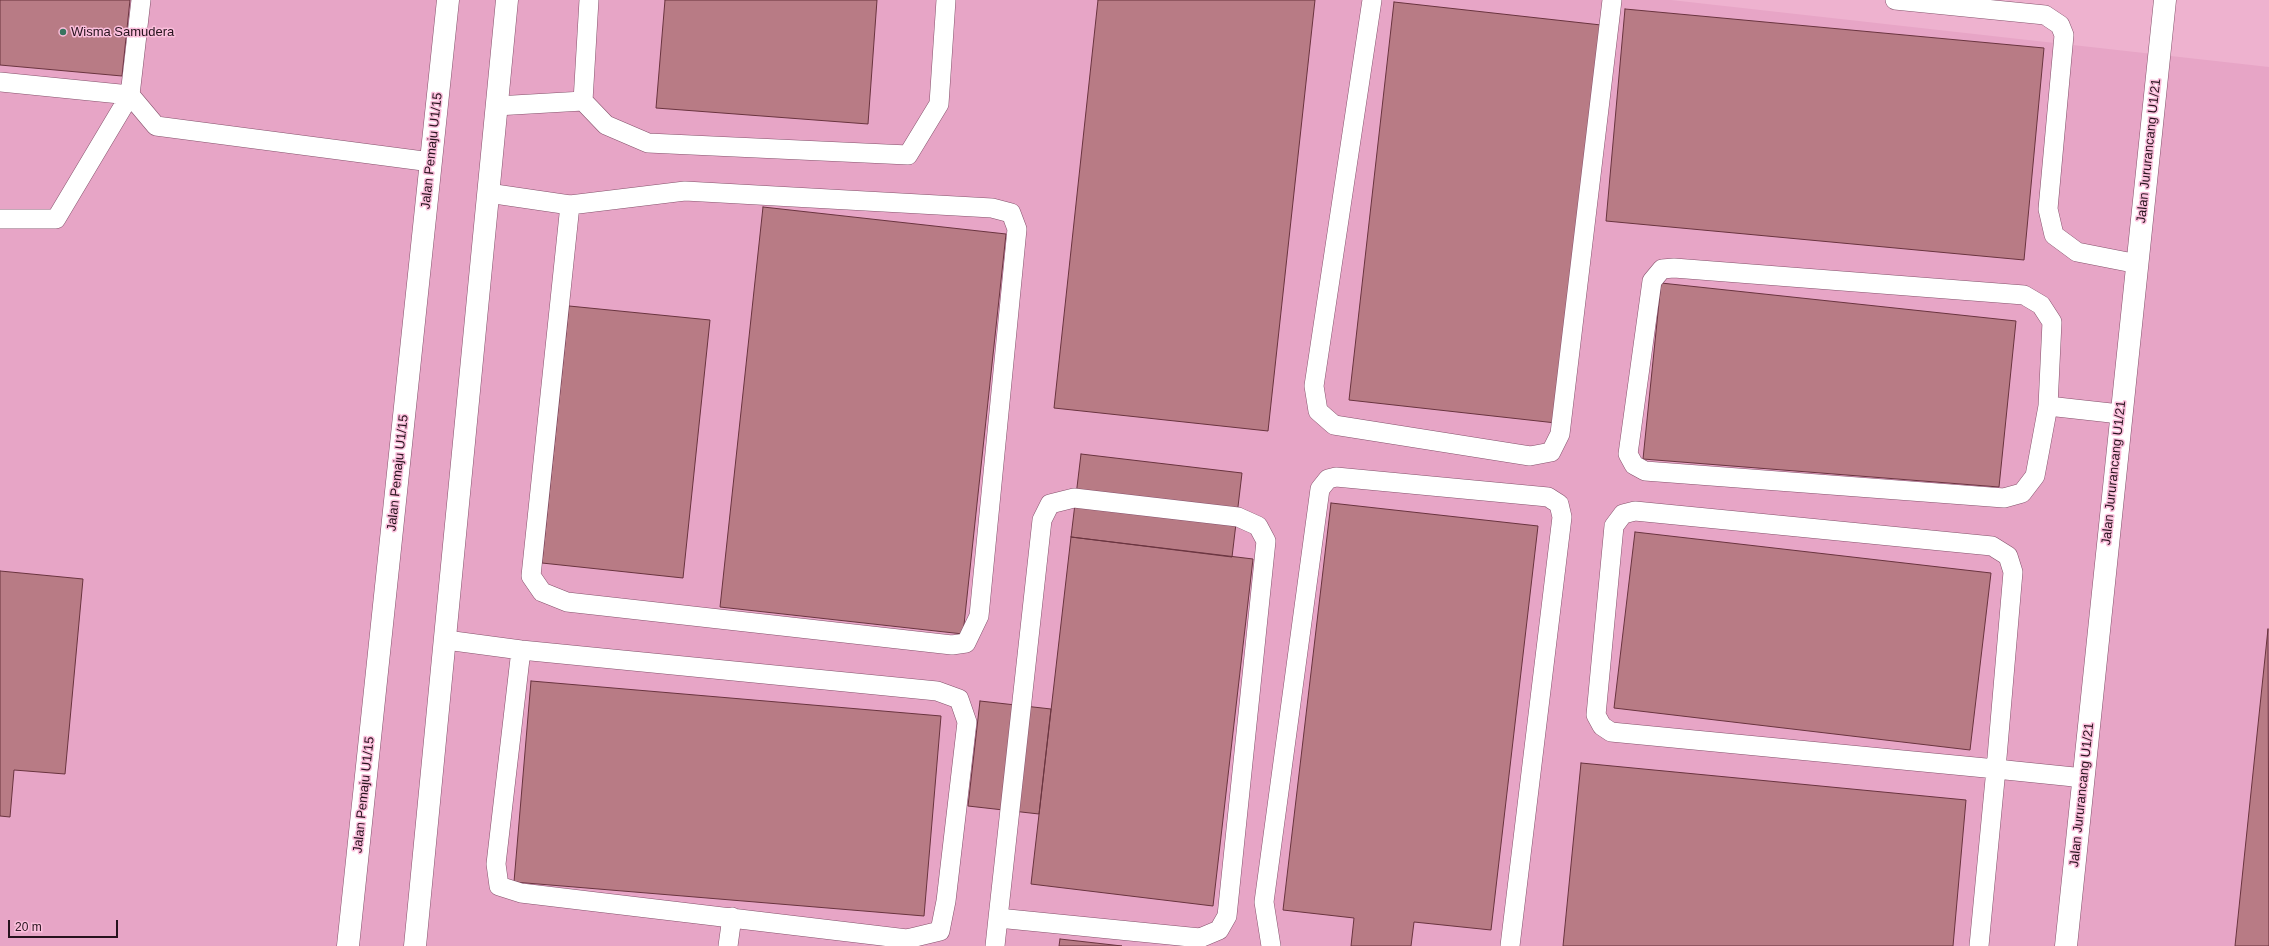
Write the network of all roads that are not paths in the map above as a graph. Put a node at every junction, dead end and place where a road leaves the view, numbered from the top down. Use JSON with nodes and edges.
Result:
{"nodes":[{"id":1,"x":141,"y":0,"type":"edge"},
{"id":2,"x":448,"y":0,"type":"edge"},
{"id":3,"x":507,"y":0,"type":"edge"},
{"id":4,"x":589,"y":0,"type":"edge"},
{"id":5,"x":946,"y":0,"type":"edge"},
{"id":6,"x":1372,"y":0,"type":"edge"},
{"id":7,"x":1612,"y":0,"type":"edge"},
{"id":8,"x":1895,"y":0,"type":"edge"},
{"id":9,"x":2165,"y":0,"type":"edge"},
{"id":10,"x":0,"y":82,"type":"edge"},
{"id":11,"x":130,"y":95,"type":"junction"},
{"id":12,"x":583,"y":101,"type":"junction"},
{"id":13,"x":496,"y":106,"type":"junction"},
{"id":14,"x":431,"y":162,"type":"junction"},
{"id":15,"x":488,"y":193,"type":"junction"},
{"id":16,"x":570,"y":205,"type":"junction"},
{"id":17,"x":0,"y":218,"type":"edge"},
{"id":18,"x":2138,"y":264,"type":"junction"},
{"id":19,"x":2048,"y":406,"type":"junction"},
{"id":20,"x":2120,"y":414,"type":"junction"},
{"id":21,"x":446,"y":640,"type":"junction"},
{"id":22,"x":521,"y":650,"type":"junction"},
{"id":23,"x":1996,"y":769,"type":"junction"},
{"id":24,"x":2084,"y":778,"type":"junction"},
{"id":25,"x":732,"y":917,"type":"junction"},
{"id":26,"x":998,"y":918,"type":"junction"},
{"id":27,"x":348,"y":946,"type":"edge"},
{"id":28,"x":415,"y":946,"type":"edge"},
{"id":29,"x":728,"y":946,"type":"edge"},
{"id":30,"x":995,"y":946,"type":"edge"},
{"id":31,"x":1271,"y":946,"type":"edge"},
{"id":32,"x":1510,"y":946,"type":"edge"},
{"id":33,"x":1979,"y":946,"type":"edge"},
{"id":34,"x":2066,"y":946,"type":"edge"}],
"edges":[{"from":1,"to":11,"type":"lane"},
{"from":2,"to":14,"type":"street","name":"Jalan Pemaju U1/15"},
{"from":3,"to":13,"type":"street"},
{"from":4,"to":12,"type":"lane"},
{"from":5,"to":12,"type":"lane"},
{"from":6,"to":7,"type":"lane"},
{"from":8,"to":18,"type":"lane"},
{"from":9,"to":18,"type":"street","name":"Jalan Jururancang U1/21"},
{"from":10,"to":11,"type":"lane"},
{"from":11,"to":14,"type":"lane"},
{"from":11,"to":17,"type":"lane"},
{"from":12,"to":13,"type":"lane"},
{"from":13,"to":15,"type":"street"},
{"from":14,"to":27,"type":"street","name":"Jalan Pemaju U1/15"},
{"from":15,"to":16,"type":"lane"},
{"from":15,"to":21,"type":"street"},
{"from":16,"to":16,"type":"lane"},
{"from":18,"to":20,"type":"street","name":"Jalan Jururancang U1/21"},
{"from":19,"to":19,"type":"lane"},
{"from":19,"to":20,"type":"lane"},
{"from":20,"to":24,"type":"street","name":"Jalan Jururancang U1/21"},
{"from":21,"to":22,"type":"lane"},
{"from":21,"to":28,"type":"street"},
{"from":22,"to":25,"type":"lane"},
{"from":22,"to":25,"type":"lane"},
{"from":23,"to":23,"type":"lane"},
{"from":23,"to":24,"type":"lane"},
{"from":23,"to":33,"type":"lane"},
{"from":24,"to":34,"type":"street","name":"Jalan Jururancang U1/21"},
{"from":25,"to":29,"type":"lane"},
{"from":26,"to":26,"type":"lane"},
{"from":26,"to":30,"type":"lane"},
{"from":31,"to":32,"type":"lane"}]}
